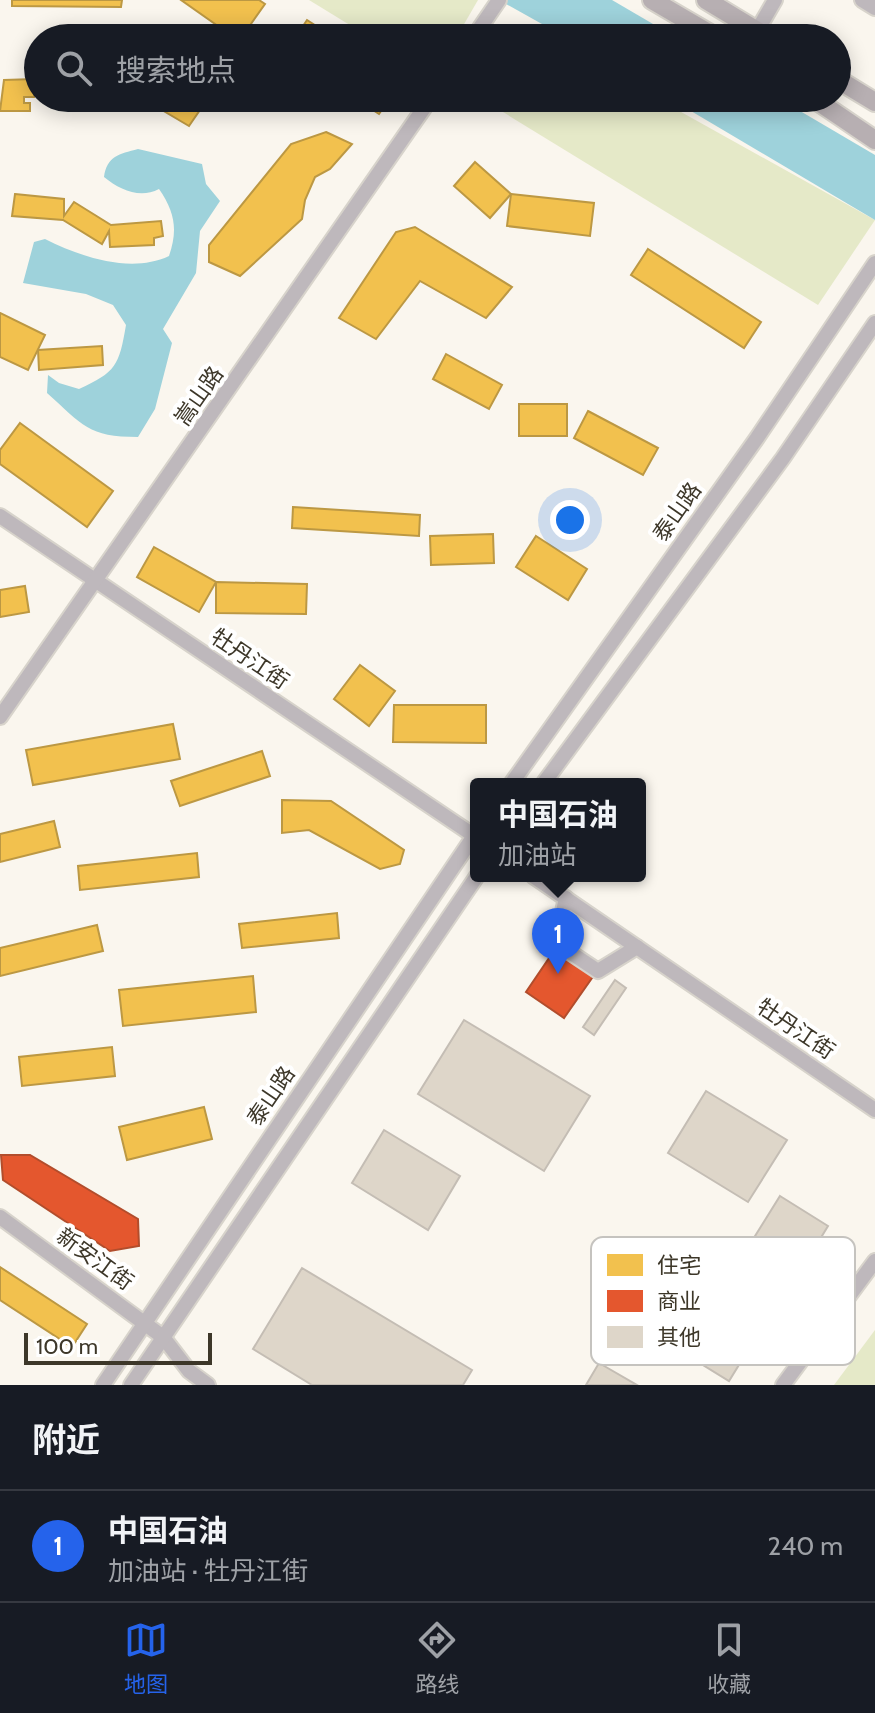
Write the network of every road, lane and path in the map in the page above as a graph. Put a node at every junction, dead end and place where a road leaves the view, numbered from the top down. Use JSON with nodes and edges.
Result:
{"nodes":[{"id":1,"x":499,"y":0,"type":"edge"},
{"id":2,"x":652,"y":0,"type":"edge"},
{"id":3,"x":706,"y":0,"type":"edge"},
{"id":4,"x":775,"y":0,"type":"edge"},
{"id":5,"x":862,"y":0,"type":"edge"},
{"id":6,"x":875,"y":8,"type":"edge"},
{"id":7,"x":483,"y":24,"type":"edge"},
{"id":8,"x":693,"y":24,"type":"edge"},
{"id":9,"x":746,"y":24,"type":"edge"},
{"id":10,"x":767,"y":24,"type":"edge"},
{"id":11,"x":851,"y":87,"type":"edge"},
{"id":12,"x":875,"y":102,"type":"edge"},
{"id":13,"x":421,"y":112,"type":"edge"},
{"id":14,"x":834,"y":112,"type":"edge"},
{"id":15,"x":875,"y":140,"type":"edge"},
{"id":16,"x":875,"y":263,"type":"edge"},
{"id":17,"x":875,"y":323,"type":"edge"},
{"id":18,"x":0,"y":516,"type":"edge"},
{"id":19,"x":97,"y":582,"type":"junction"},
{"id":20,"x":0,"y":717,"type":"edge"},
{"id":21,"x":515,"y":778,"type":"edge"},
{"id":22,"x":547,"y":778,"type":"edge"},
{"id":23,"x":470,"y":832,"type":"edge"},
{"id":24,"x":470,"y":842,"type":"edge"},
{"id":25,"x":473,"y":882,"type":"edge"},
{"id":26,"x":542,"y":882,"type":"edge"},
{"id":27,"x":566,"y":898,"type":"junction"},
{"id":28,"x":637,"y":947,"type":"junction"},
{"id":29,"x":875,"y":1110,"type":"edge"},
{"id":30,"x":0,"y":1217,"type":"edge"},
{"id":31,"x":875,"y":1261,"type":"edge"},
{"id":32,"x":855,"y":1288,"type":"edge"},
{"id":33,"x":145,"y":1323,"type":"junction"},
{"id":34,"x":163,"y":1337,"type":"junction"},
{"id":35,"x":798,"y":1365,"type":"edge"},
{"id":36,"x":103,"y":1385,"type":"edge"},
{"id":37,"x":131,"y":1385,"type":"edge"},
{"id":38,"x":208,"y":1385,"type":"edge"},
{"id":39,"x":783,"y":1385,"type":"edge"}],
"edges":[{"from":1,"to":7,"type":"street"},
{"from":2,"to":8,"type":"main road"},
{"from":3,"to":9,"type":"main road"},
{"from":4,"to":10,"type":"street"},
{"from":5,"to":6,"type":"street"},
{"from":11,"to":12,"type":"main road"},
{"from":13,"to":19,"type":"street","name":"嵩山路"},
{"from":14,"to":15,"type":"main road"},
{"from":16,"to":21,"type":"street","name":"泰山路"},
{"from":17,"to":22,"type":"street"},
{"from":18,"to":19,"type":"street","name":"牡丹江街"},
{"from":19,"to":20,"type":"street","name":"嵩山路"},
{"from":19,"to":23,"type":"street","name":"牡丹江街"},
{"from":24,"to":33,"type":"street","name":"泰山路"},
{"from":25,"to":34,"type":"street"},
{"from":26,"to":27,"type":"street","name":"牡丹江街"},
{"from":27,"to":28,"type":"street","name":"牡丹江街"},
{"from":27,"to":28,"type":"street"},
{"from":28,"to":29,"type":"street","name":"牡丹江街"},
{"from":30,"to":33,"type":"street","name":"新安江街"},
{"from":31,"to":32,"type":"street"},
{"from":33,"to":34,"type":"street","name":"新安江街"},
{"from":33,"to":36,"type":"street","name":"泰山路"},
{"from":34,"to":37,"type":"street"},
{"from":34,"to":38,"type":"street","name":"新安江街"},
{"from":35,"to":39,"type":"street"}]}
